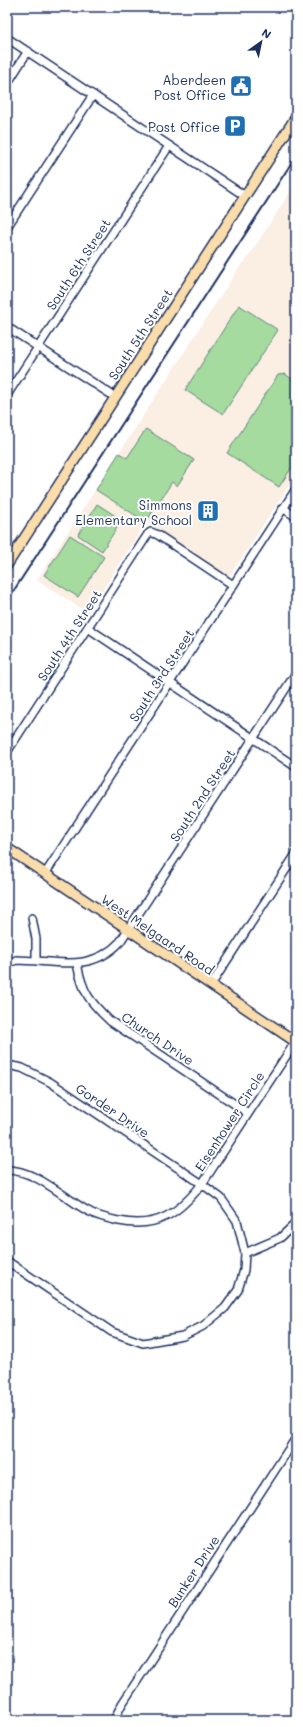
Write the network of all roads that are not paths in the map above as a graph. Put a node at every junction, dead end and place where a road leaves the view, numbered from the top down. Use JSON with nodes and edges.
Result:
{"nodes":[{"id":1,"x":7,"y":38,"type":"edge"},
{"id":2,"x":28,"y":52,"type":"junction"},
{"id":3,"x":7,"y":84,"type":"edge"},
{"id":4,"x":93,"y":95,"type":"junction"},
{"id":5,"x":296,"y":117,"type":"edge"},
{"id":6,"x":169,"y":146,"type":"junction"},
{"id":7,"x":245,"y":196,"type":"junction"},
{"id":8,"x":7,"y":227,"type":"edge"},
{"id":9,"x":7,"y":327,"type":"edge"},
{"id":10,"x":38,"y":347,"type":"junction"},
{"id":11,"x":7,"y":395,"type":"edge"},
{"id":12,"x":115,"y":397,"type":"junction"},
{"id":13,"x":296,"y":489,"type":"edge"},
{"id":14,"x":283,"y":508,"type":"junction"},
{"id":15,"x":296,"y":517,"type":"edge"},
{"id":16,"x":7,"y":565,"type":"edge"},
{"id":17,"x":233,"y":585,"type":"junction"},
{"id":18,"x":88,"y":628,"type":"junction"},
{"id":19,"x":296,"y":673,"type":"edge"},
{"id":20,"x":170,"y":683,"type":"junction"},
{"id":21,"x":253,"y":739,"type":"junction"},
{"id":22,"x":7,"y":752,"type":"edge"},
{"id":23,"x":296,"y":767,"type":"edge"},
{"id":24,"x":7,"y":848,"type":"edge"},
{"id":25,"x":296,"y":854,"type":"edge"},
{"id":26,"x":45,"y":874,"type":"junction"},
{"id":27,"x":32,"y":918,"type":"dead end"},
{"id":28,"x":128,"y":929,"type":"junction"},
{"id":29,"x":36,"y":960,"type":"junction"},
{"id":30,"x":7,"y":964,"type":"edge"},
{"id":31,"x":77,"y":964,"type":"junction"},
{"id":32,"x":211,"y":985,"type":"junction"},
{"id":33,"x":296,"y":1041,"type":"edge"},
{"id":34,"x":7,"y":1065,"type":"edge"},
{"id":35,"x":248,"y":1113,"type":"junction"},
{"id":36,"x":7,"y":1170,"type":"edge"},
{"id":37,"x":202,"y":1184,"type":"junction"},
{"id":38,"x":296,"y":1223,"type":"edge"},
{"id":39,"x":245,"y":1253,"type":"junction"},
{"id":40,"x":7,"y":1261,"type":"edge"},
{"id":41,"x":296,"y":1438,"type":"edge"},
{"id":42,"x":114,"y":1720,"type":"edge"}],
"edges":[{"from":1,"to":2,"type":"street"},
{"from":2,"to":3,"type":"street"},
{"from":2,"to":4,"type":"street"},
{"from":4,"to":6,"type":"street"},
{"from":4,"to":8,"type":"street"},
{"from":5,"to":7,"type":"main road","name":"South 5th Street"},
{"from":6,"to":7,"type":"street"},
{"from":6,"to":10,"type":"street","name":"South 6th Street"},
{"from":7,"to":12,"type":"main road","name":"South 5th Street"},
{"from":9,"to":10,"type":"street"},
{"from":10,"to":11,"type":"street","name":"South 6th Street"},
{"from":10,"to":12,"type":"street"},
{"from":12,"to":16,"type":"main road","name":"South 5th Street"},
{"from":13,"to":14,"type":"street","name":"South 3rd Street"},
{"from":14,"to":15,"type":"street"},
{"from":14,"to":17,"type":"street","name":"South 3rd Street"},
{"from":17,"to":18,"type":"street","name":"South 4th Street"},
{"from":17,"to":20,"type":"street","name":"South 3rd Street"},
{"from":18,"to":20,"type":"street"},
{"from":18,"to":22,"type":"street","name":"South 4th Street"},
{"from":19,"to":21,"type":"street","name":"South 2nd Street"},
{"from":20,"to":21,"type":"street"},
{"from":20,"to":26,"type":"street","name":"South 3rd Street"},
{"from":21,"to":23,"type":"street"},
{"from":21,"to":28,"type":"street","name":"South 2nd Street"},
{"from":24,"to":26,"type":"main road","name":"West Melgaard Road"},
{"from":25,"to":32,"type":"street"},
{"from":26,"to":28,"type":"main road","name":"West Melgaard Road"},
{"from":27,"to":29,"type":"street"},
{"from":28,"to":31,"type":"street"},
{"from":28,"to":32,"type":"main road","name":"West Melgaard Road"},
{"from":29,"to":30,"type":"street"},
{"from":29,"to":31,"type":"street"},
{"from":31,"to":35,"type":"street","name":"Church Drive"},
{"from":32,"to":33,"type":"main road","name":"West Melgaard Road"},
{"from":33,"to":35,"type":"street","name":"Eisenhower Circle"},
{"from":34,"to":37,"type":"street","name":"Gorder Drive"},
{"from":35,"to":37,"type":"street","name":"Eisenhower Circle"},
{"from":36,"to":37,"type":"street"},
{"from":37,"to":39,"type":"street","name":"Eisenhower Circle"},
{"from":38,"to":39,"type":"street"},
{"from":39,"to":40,"type":"street","name":"Eisenhower Circle"},
{"from":41,"to":42,"type":"street","name":"Bunker Drive"}]}
